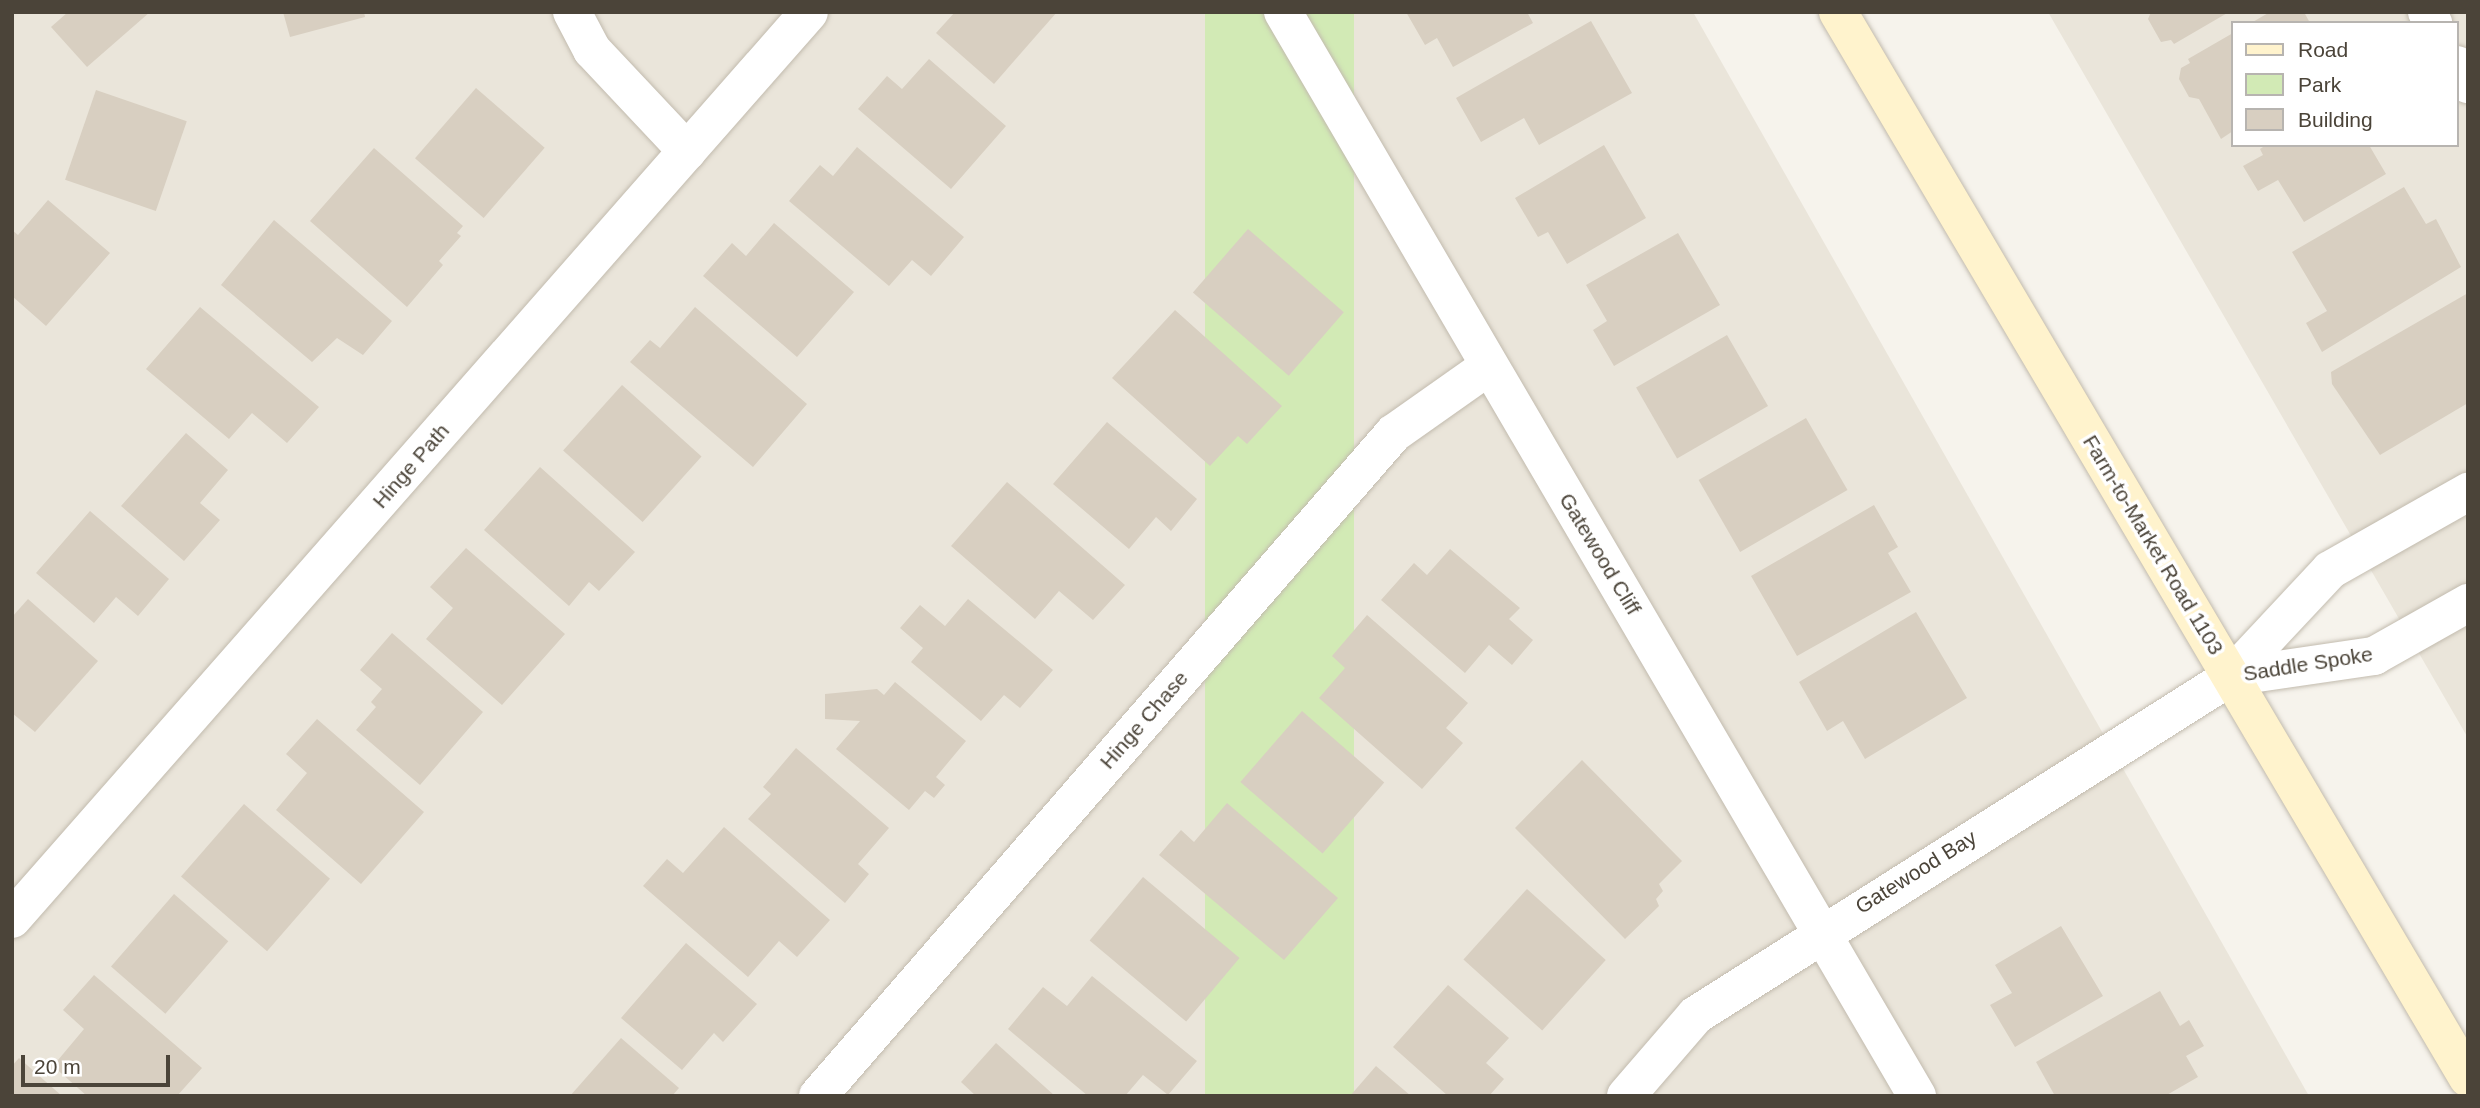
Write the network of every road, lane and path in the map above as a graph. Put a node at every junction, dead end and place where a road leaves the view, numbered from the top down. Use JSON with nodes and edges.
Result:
{"nodes":[{"id":1,"x":572,"y":12,"type":"edge"},
{"id":2,"x":809,"y":12,"type":"edge"},
{"id":3,"x":1283,"y":12,"type":"edge"},
{"id":4,"x":1838,"y":12,"type":"edge"},
{"id":5,"x":2459,"y":68,"type":"edge"},
{"id":6,"x":2468,"y":84,"type":"edge"},
{"id":7,"x":687,"y":151,"type":"junction"},
{"id":8,"x":1489,"y":366,"type":"junction"},
{"id":9,"x":2468,"y":492,"type":"edge"},
{"id":10,"x":2468,"y":603,"type":"edge"},
{"id":11,"x":2230,"y":677,"type":"junction"},
{"id":12,"x":12,"y":919,"type":"edge"},
{"id":13,"x":1825,"y":931,"type":"junction"},
{"id":14,"x":2468,"y":1078,"type":"edge"},
{"id":15,"x":818,"y":1096,"type":"edge"},
{"id":16,"x":1626,"y":1096,"type":"edge"},
{"id":17,"x":1917,"y":1096,"type":"edge"}],
"edges":[{"from":1,"to":7,"type":"street"},
{"from":2,"to":7,"type":"street","name":"Hinge Path"},
{"from":3,"to":8,"type":"street","name":"Gatewood Cliff"},
{"from":4,"to":11,"type":"main road","name":"Farm-to-Market Road 1103"},
{"from":5,"to":6,"type":"street"},
{"from":7,"to":12,"type":"street","name":"Hinge Path"},
{"from":8,"to":13,"type":"street","name":"Gatewood Cliff"},
{"from":8,"to":15,"type":"street","name":"Hinge Chase"},
{"from":9,"to":11,"type":"street","name":"Saddle Spoke"},
{"from":10,"to":11,"type":"street","name":"Saddle Spoke"},
{"from":11,"to":13,"type":"street","name":"Gatewood Bay"},
{"from":11,"to":14,"type":"main road","name":"Farm-to-Market Road 1103"},
{"from":13,"to":16,"type":"street","name":"Gatewood Bay"},
{"from":13,"to":17,"type":"street","name":"Gatewood Cliff"}]}
